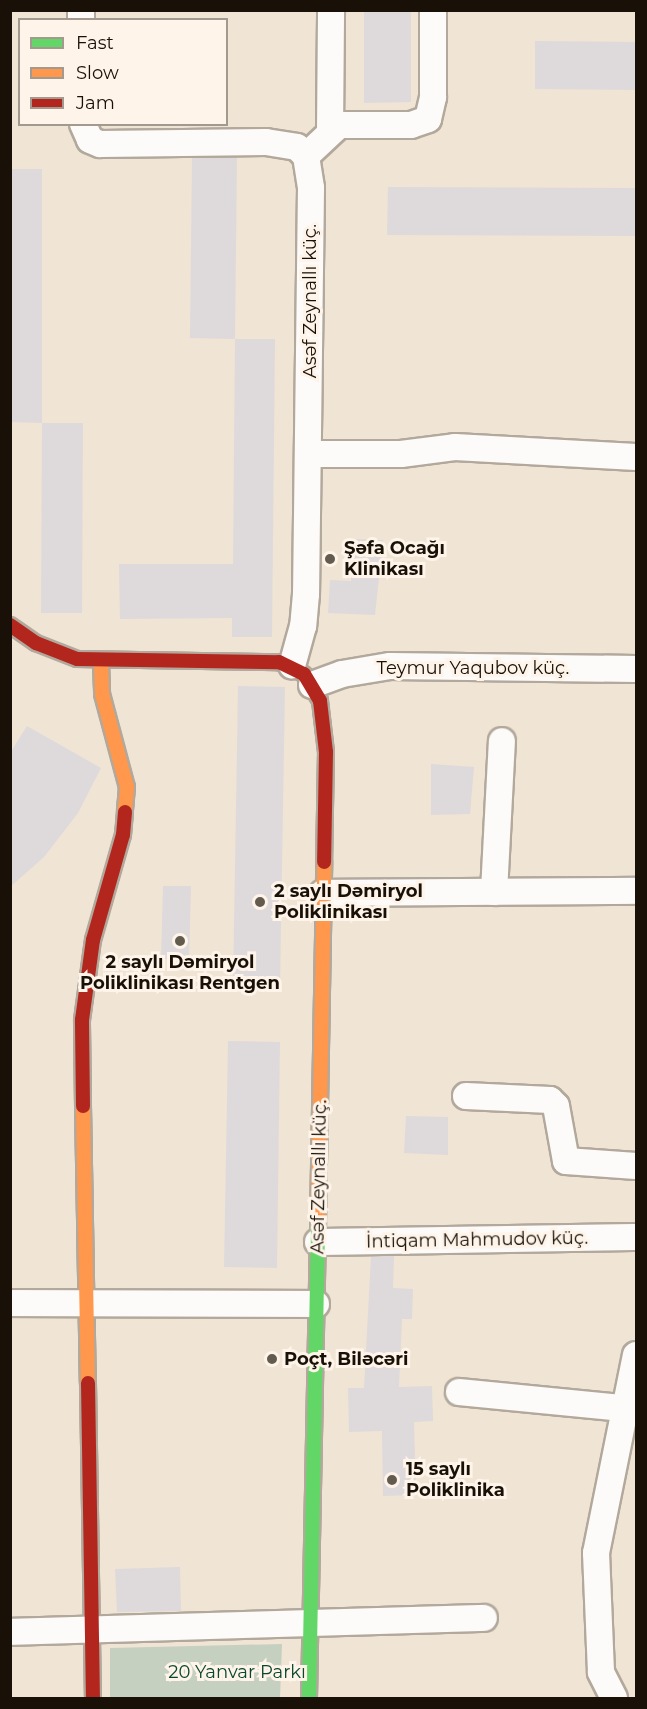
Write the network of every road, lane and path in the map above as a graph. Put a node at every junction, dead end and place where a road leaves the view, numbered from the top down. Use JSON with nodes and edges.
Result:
{"nodes":[{"id":1,"x":331,"y":10,"type":"edge"},
{"id":2,"x":433,"y":10,"type":"edge"},
{"id":3,"x":330,"y":131,"type":"junction"},
{"id":4,"x":87,"y":132,"type":"edge"},
{"id":5,"x":199,"y":134,"type":"edge"},
{"id":6,"x":306,"y":156,"type":"junction"},
{"id":7,"x":309,"y":454,"type":"junction"},
{"id":8,"x":636,"y":457,"type":"edge"},
{"id":9,"x":10,"y":625,"type":"edge"},
{"id":10,"x":101,"y":662,"type":"junction"},
{"id":11,"x":292,"y":666,"type":"junction"},
{"id":12,"x":636,"y":669,"type":"edge"},
{"id":13,"x":312,"y":685,"type":"junction"},
{"id":14,"x":502,"y":741,"type":"dead end"},
{"id":15,"x":636,"y":891,"type":"edge"},
{"id":16,"x":494,"y":892,"type":"junction"},
{"id":17,"x":323,"y":893,"type":"junction"},
{"id":18,"x":465,"y":1096,"type":"dead end"},
{"id":19,"x":636,"y":1166,"type":"edge"},
{"id":20,"x":636,"y":1238,"type":"edge"},
{"id":21,"x":318,"y":1242,"type":"junction"},
{"id":22,"x":10,"y":1303,"type":"edge"},
{"id":23,"x":86,"y":1303,"type":"junction"},
{"id":24,"x":316,"y":1304,"type":"junction"},
{"id":25,"x":636,"y":1355,"type":"edge"},
{"id":26,"x":459,"y":1392,"type":"dead end"},
{"id":27,"x":623,"y":1408,"type":"junction"},
{"id":28,"x":484,"y":1618,"type":"dead end"},
{"id":29,"x":311,"y":1623,"type":"junction"},
{"id":30,"x":92,"y":1630,"type":"junction"},
{"id":31,"x":10,"y":1632,"type":"edge"},
{"id":32,"x":636,"y":1694,"type":"edge"},
{"id":33,"x":93,"y":1698,"type":"edge"},
{"id":34,"x":309,"y":1698,"type":"edge"},
{"id":35,"x":614,"y":1698,"type":"edge"},
{"id":36,"x":622,"y":1698,"type":"edge"}],
"edges":[{"from":1,"to":3,"type":"street"},
{"from":2,"to":3,"type":"street"},
{"from":3,"to":6,"type":"street"},
{"from":4,"to":5,"type":"street"},
{"from":5,"to":6,"type":"street"},
{"from":6,"to":7,"type":"street","name":"Asəf Zeynallı küç."},
{"from":7,"to":8,"type":"street"},
{"from":7,"to":11,"type":"street","name":"Asəf Zeynallı küç."},
{"from":9,"to":10,"type":"main road"},
{"from":10,"to":11,"type":"main road"},
{"from":10,"to":23,"type":"main road"},
{"from":11,"to":13,"type":"main road","name":"Asəf Zeynallı küç."},
{"from":12,"to":13,"type":"street","name":"Teymur Yaqubov küç."},
{"from":13,"to":17,"type":"main road","name":"Asəf Zeynallı küç."},
{"from":14,"to":16,"type":"street"},
{"from":15,"to":16,"type":"street"},
{"from":16,"to":17,"type":"street"},
{"from":17,"to":21,"type":"main road","name":"Asəf Zeynallı küç."},
{"from":18,"to":19,"type":"street"},
{"from":20,"to":21,"type":"street","name":"İntiqam Mahmudov küç."},
{"from":21,"to":24,"type":"main road","name":"Asəf Zeynallı küç."},
{"from":22,"to":23,"type":"street"},
{"from":23,"to":24,"type":"street"},
{"from":23,"to":30,"type":"main road"},
{"from":24,"to":29,"type":"main road","name":"Asəf Zeynallı küç."},
{"from":25,"to":27,"type":"street"},
{"from":26,"to":27,"type":"street"},
{"from":27,"to":35,"type":"street"},
{"from":28,"to":29,"type":"street"},
{"from":29,"to":30,"type":"street"},
{"from":29,"to":34,"type":"main road","name":"Asəf Zeynallı küç."},
{"from":30,"to":31,"type":"street"},
{"from":30,"to":33,"type":"main road"},
{"from":32,"to":36,"type":"street"}]}
